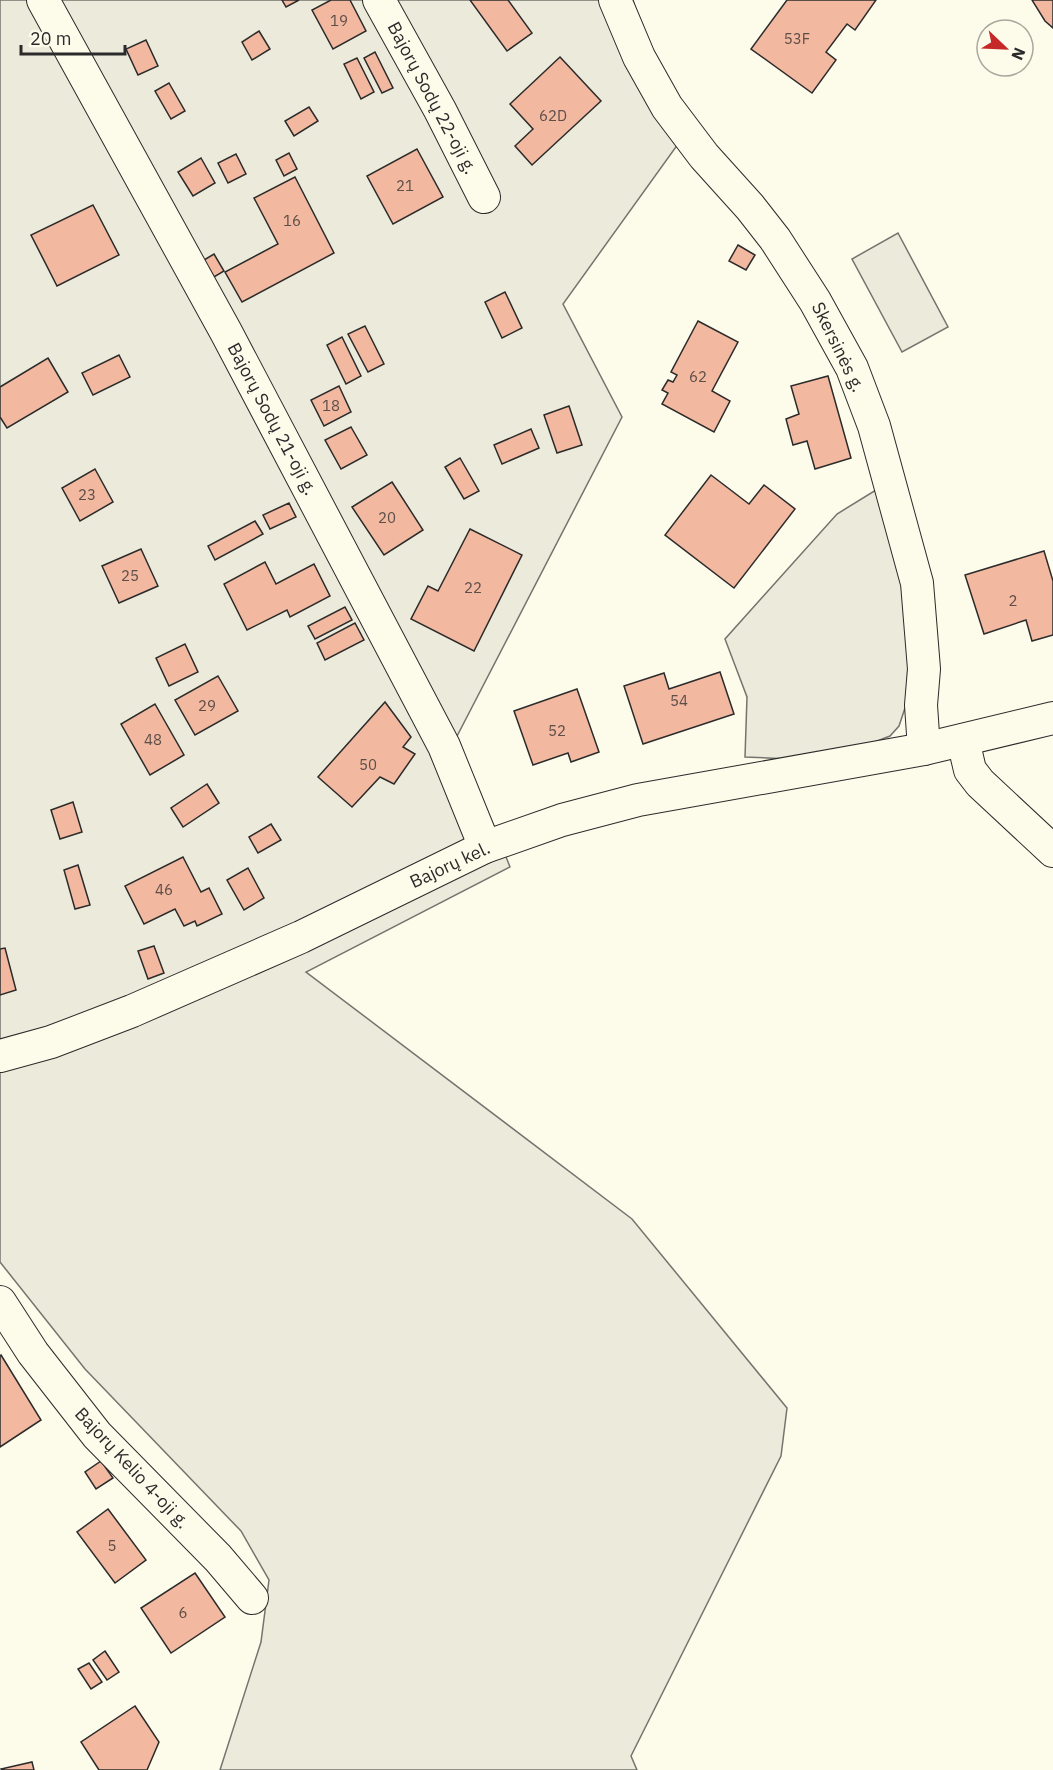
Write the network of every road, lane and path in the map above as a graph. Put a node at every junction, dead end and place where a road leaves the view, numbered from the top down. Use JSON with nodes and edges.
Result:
{"nodes":[{"id":1,"x":43,"y":0,"type":"edge"},
{"id":2,"x":379,"y":0,"type":"edge"},
{"id":3,"x":615,"y":0,"type":"edge"},
{"id":4,"x":484,"y":197,"type":"dead end"},
{"id":5,"x":1053,"y":718,"type":"edge"},
{"id":6,"x":963,"y":740,"type":"junction"},
{"id":7,"x":924,"y":749,"type":"junction"},
{"id":8,"x":485,"y":847,"type":"junction"},
{"id":9,"x":1053,"y":851,"type":"edge"},
{"id":10,"x":0,"y":1056,"type":"edge"},
{"id":11,"x":0,"y":1302,"type":"edge"},
{"id":12,"x":252,"y":1598,"type":"dead end"}],
"edges":[{"from":1,"to":8,"type":"street","name":"Bajorų Sodų 21-oji g."},
{"from":2,"to":4,"type":"street","name":"Bajorų Sodų 22-oji g."},
{"from":3,"to":7,"type":"street","name":"Skersinės g."},
{"from":5,"to":6,"type":"street","name":"Bajorų kel."},
{"from":6,"to":7,"type":"street","name":"Bajorų kel."},
{"from":6,"to":9,"type":"street"},
{"from":7,"to":8,"type":"street","name":"Bajorų kel."},
{"from":8,"to":10,"type":"street","name":"Bajorų kel."},
{"from":11,"to":12,"type":"street","name":"Bajorų Kelio 4-oji g."}]}
